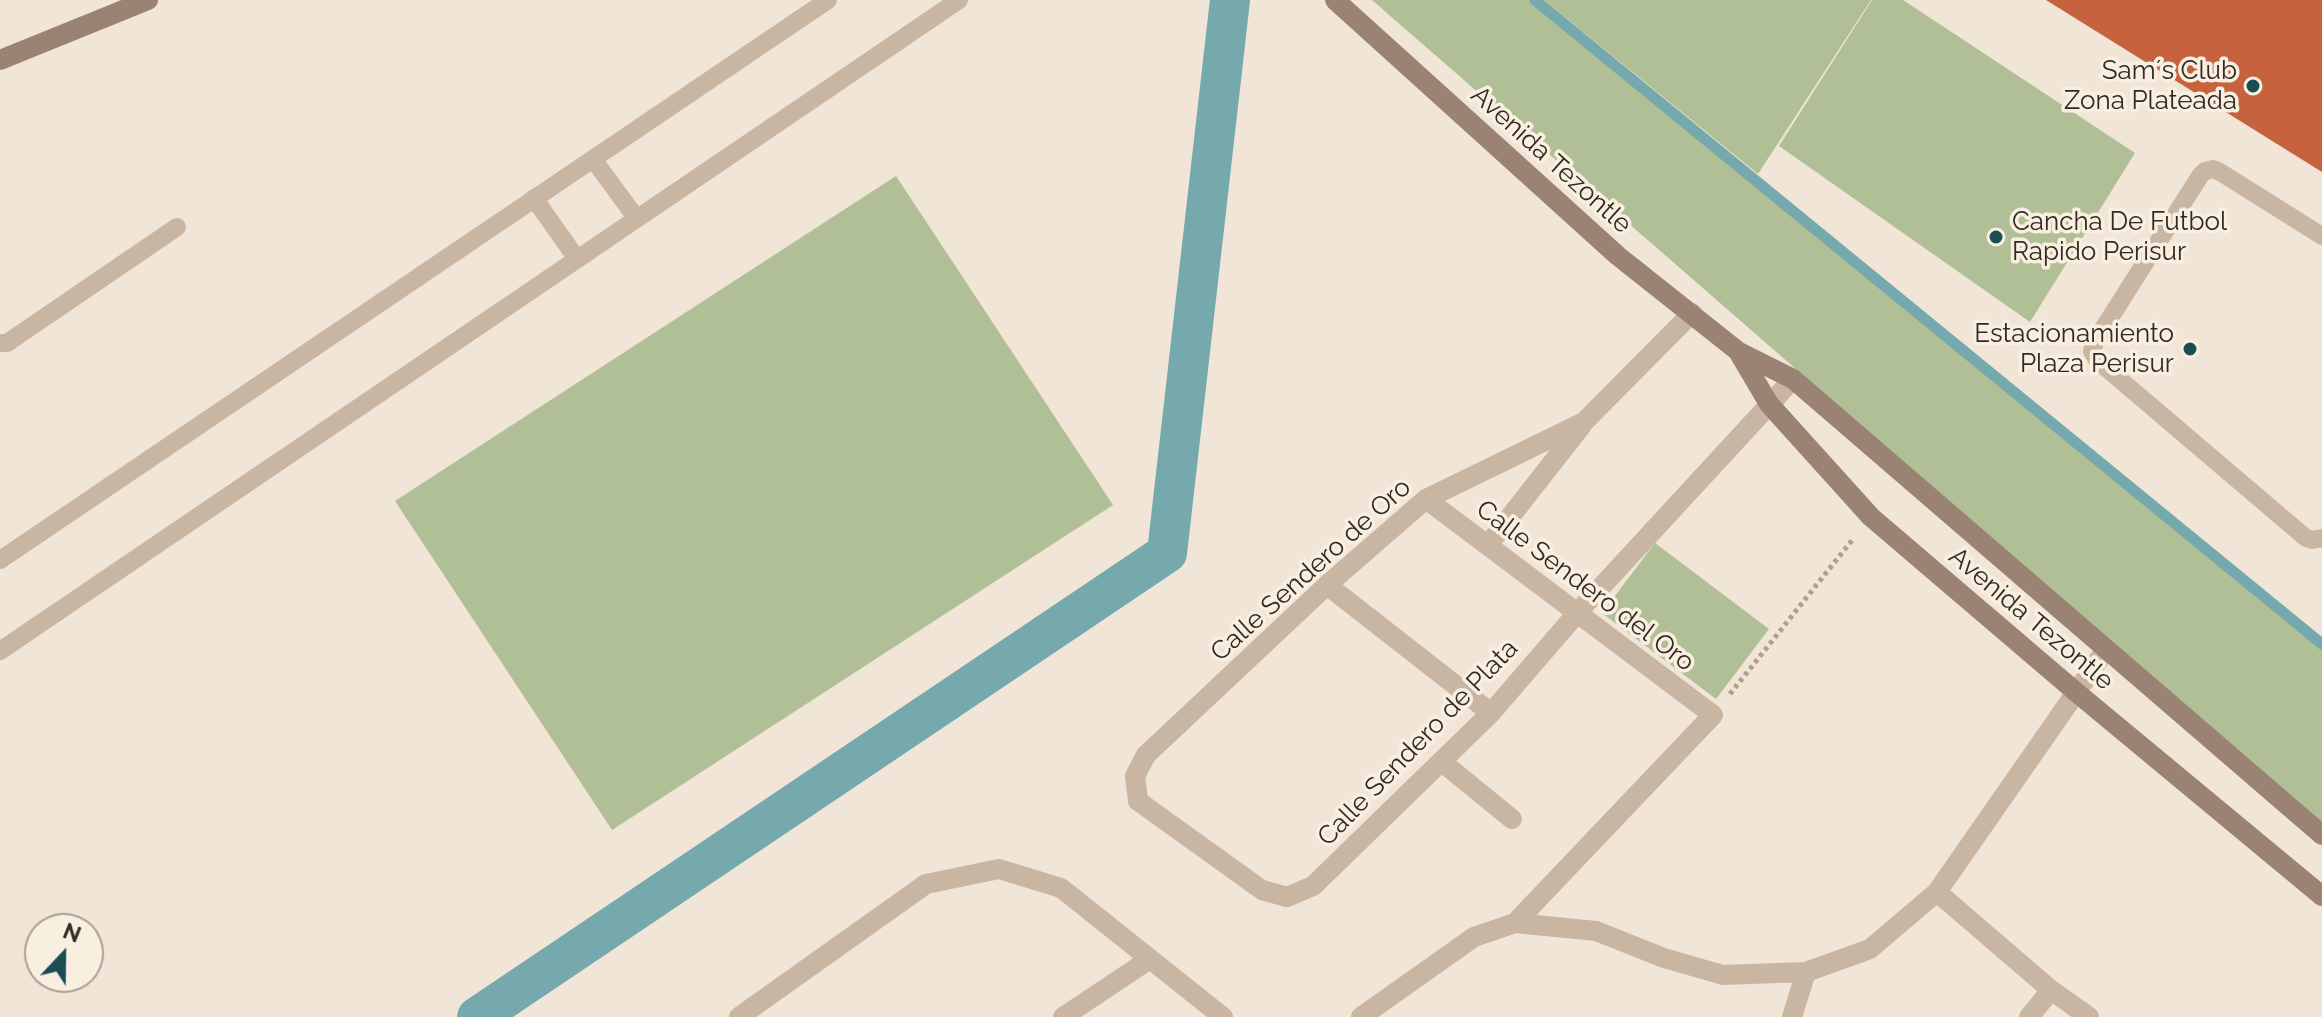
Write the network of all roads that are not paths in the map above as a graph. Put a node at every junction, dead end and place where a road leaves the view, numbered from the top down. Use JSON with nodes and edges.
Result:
{"nodes":[{"id":1,"x":148,"y":0,"type":"edge"},
{"id":2,"x":828,"y":0,"type":"edge"},
{"id":3,"x":959,"y":0,"type":"edge"},
{"id":4,"x":1335,"y":0,"type":"edge"},
{"id":5,"x":0,"y":60,"type":"edge"},
{"id":6,"x":593,"y":159,"type":"junction"},
{"id":7,"x":534,"y":198,"type":"junction"},
{"id":8,"x":637,"y":219,"type":"junction"},
{"id":9,"x":177,"y":227,"type":"dead end"},
{"id":10,"x":2322,"y":236,"type":"edge"},
{"id":11,"x":577,"y":259,"type":"junction"},
{"id":12,"x":1692,"y":313,"type":"junction"},
{"id":13,"x":0,"y":343,"type":"edge"},
{"id":14,"x":1739,"y":352,"type":"junction"},
{"id":15,"x":1793,"y":379,"type":"junction"},
{"id":16,"x":1769,"y":404,"type":"junction"},
{"id":17,"x":1584,"y":422,"type":"junction"},
{"id":18,"x":1426,"y":499,"type":"junction"},
{"id":19,"x":2322,"y":538,"type":"edge"},
{"id":20,"x":1488,"y":545,"type":"junction"},
{"id":21,"x":0,"y":560,"type":"edge"},
{"id":22,"x":1327,"y":585,"type":"junction"},
{"id":23,"x":1578,"y":612,"type":"junction"},
{"id":24,"x":2107,"y":648,"type":"junction"},
{"id":25,"x":0,"y":651,"type":"edge"},
{"id":26,"x":2076,"y":692,"type":"junction"},
{"id":27,"x":1491,"y":713,"type":"junction"},
{"id":28,"x":1442,"y":762,"type":"junction"},
{"id":29,"x":1512,"y":819,"type":"dead end"},
{"id":30,"x":2322,"y":835,"type":"edge"},
{"id":31,"x":1937,"y":892,"type":"junction"},
{"id":32,"x":2322,"y":896,"type":"edge"},
{"id":33,"x":1287,"y":897,"type":"joint"},
{"id":34,"x":1515,"y":923,"type":"junction"},
{"id":35,"x":1150,"y":959,"type":"junction"},
{"id":36,"x":1806,"y":972,"type":"junction"},
{"id":37,"x":2051,"y":990,"type":"junction"},
{"id":38,"x":739,"y":1017,"type":"edge"},
{"id":39,"x":1063,"y":1017,"type":"edge"},
{"id":40,"x":1223,"y":1017,"type":"edge"},
{"id":41,"x":1361,"y":1017,"type":"edge"},
{"id":42,"x":1792,"y":1017,"type":"edge"},
{"id":43,"x":2029,"y":1017,"type":"edge"},
{"id":44,"x":2089,"y":1017,"type":"edge"}],
"edges":[{"from":1,"to":5,"type":"street"},
{"from":2,"to":6,"type":"lane"},
{"from":3,"to":8,"type":"lane"},
{"from":4,"to":12,"type":"street","name":"Avenida Tezontle"},
{"from":6,"to":7,"type":"lane"},
{"from":6,"to":8,"type":"lane"},
{"from":7,"to":11,"type":"lane"},
{"from":7,"to":21,"type":"lane"},
{"from":8,"to":11,"type":"lane"},
{"from":9,"to":13,"type":"lane"},
{"from":10,"to":19,"type":"lane"},
{"from":11,"to":25,"type":"lane"},
{"from":12,"to":14,"type":"street","name":"Avenida Tezontle"},
{"from":12,"to":17,"type":"street","name":"Calle Sendero de Oro"},
{"from":14,"to":15,"type":"street","name":"Avenida Tezontle"},
{"from":14,"to":16,"type":"street","name":"Avenida Tezontle"},
{"from":15,"to":16,"type":"street","name":"Calle Sendero de Plata"},
{"from":15,"to":24,"type":"street","name":"Avenida Tezontle"},
{"from":16,"to":23,"type":"street","name":"Calle Sendero de Plata"},
{"from":16,"to":26,"type":"street","name":"Avenida Tezontle"},
{"from":17,"to":18,"type":"street","name":"Calle Sendero de Oro"},
{"from":17,"to":20,"type":"street"},
{"from":18,"to":20,"type":"street","name":"Calle Sendero del Oro"},
{"from":18,"to":22,"type":"street","name":"Calle Sendero de Oro"},
{"from":20,"to":23,"type":"street","name":"Calle Sendero del Oro"},
{"from":22,"to":27,"type":"street"},
{"from":22,"to":33,"type":"street","name":"Calle Sendero de Oro"},
{"from":23,"to":27,"type":"street","name":"Calle Sendero de Plata"},
{"from":23,"to":34,"type":"street","name":"Calle Sendero del Oro"},
{"from":24,"to":26,"type":"street"},
{"from":24,"to":30,"type":"street","name":"Avenida Tezontle"},
{"from":26,"to":31,"type":"street"},
{"from":26,"to":32,"type":"street","name":"Avenida Tezontle"},
{"from":27,"to":28,"type":"street","name":"Calle Sendero de Plata"},
{"from":28,"to":29,"type":"street"},
{"from":28,"to":33,"type":"street","name":"Calle Sendero de Plata"},
{"from":31,"to":36,"type":"street"},
{"from":31,"to":37,"type":"street"},
{"from":34,"to":36,"type":"street"},
{"from":34,"to":41,"type":"street"},
{"from":35,"to":38,"type":"street"},
{"from":35,"to":39,"type":"street"},
{"from":35,"to":40,"type":"street"},
{"from":36,"to":42,"type":"street"},
{"from":37,"to":43,"type":"street"},
{"from":37,"to":44,"type":"street"}]}
